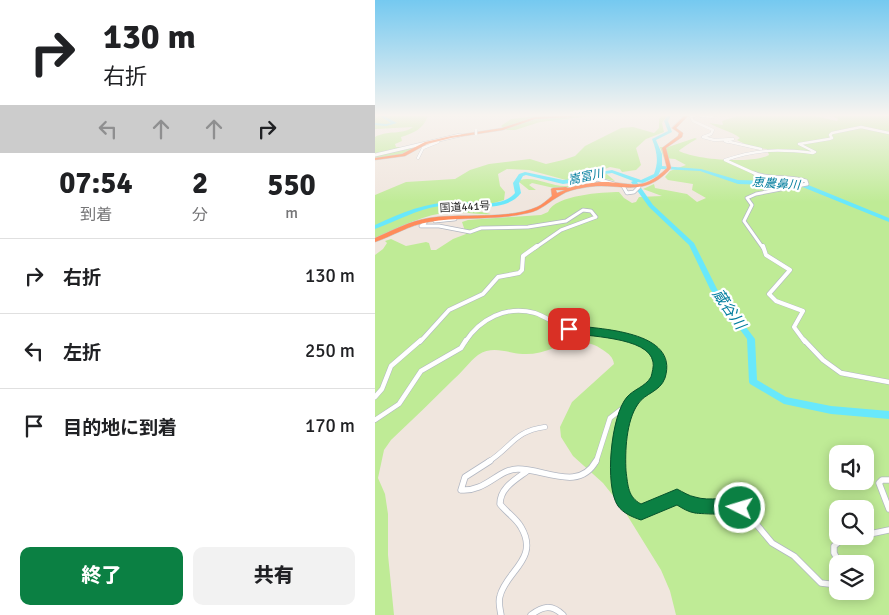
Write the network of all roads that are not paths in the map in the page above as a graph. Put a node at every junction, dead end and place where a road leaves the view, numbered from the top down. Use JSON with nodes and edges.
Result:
{"nodes":[{"id":1,"x":416,"y":145,"type":"edge"},
{"id":2,"x":423,"y":145,"type":"edge"},
{"id":3,"x":431,"y":145,"type":"edge"},
{"id":4,"x":669,"y":145,"type":"edge"},
{"id":5,"x":744,"y":145,"type":"edge"},
{"id":6,"x":800,"y":145,"type":"edge"},
{"id":7,"x":764,"y":150,"type":"junction"},
{"id":8,"x":375,"y":155,"type":"edge"},
{"id":9,"x":418,"y":158,"type":"dead end"},
{"id":10,"x":375,"y":159,"type":"edge"},
{"id":11,"x":459,"y":218,"type":"junction"},
{"id":12,"x":375,"y":240,"type":"edge"},
{"id":13,"x":889,"y":382,"type":"edge"},
{"id":14,"x":375,"y":397,"type":"edge"},
{"id":15,"x":632,"y":400,"type":"junction"},
{"id":16,"x":375,"y":420,"type":"edge"},
{"id":17,"x":545,"y":427,"type":"dead end"},
{"id":18,"x":527,"y":470,"type":"junction"},
{"id":19,"x":889,"y":480,"type":"edge"},
{"id":20,"x":889,"y":509,"type":"edge"},
{"id":21,"x":889,"y":530,"type":"edge"},
{"id":22,"x":874,"y":532,"type":"edge"},
{"id":23,"x":829,"y":584,"type":"edge"},
{"id":24,"x":501,"y":615,"type":"edge"},
{"id":25,"x":531,"y":615,"type":"edge"},
{"id":26,"x":563,"y":615,"type":"edge"}],
"edges":[{"from":1,"to":8,"type":"main road"},
{"from":2,"to":10,"type":"highway"},
{"from":3,"to":9,"type":"street"},
{"from":4,"to":11,"type":"highway","name":"国道441号"},
{"from":5,"to":7,"type":"street"},
{"from":6,"to":7,"type":"street"},
{"from":7,"to":13,"type":"street"},
{"from":11,"to":12,"type":"highway","name":"国道441号"},
{"from":11,"to":14,"type":"street"},
{"from":15,"to":16,"type":"street"},
{"from":15,"to":18,"type":"street"},
{"from":15,"to":23,"type":"street"},
{"from":17,"to":18,"type":"street"},
{"from":18,"to":24,"type":"street"},
{"from":19,"to":20,"type":"street"},
{"from":21,"to":22,"type":"street"},
{"from":25,"to":26,"type":"street"}]}
